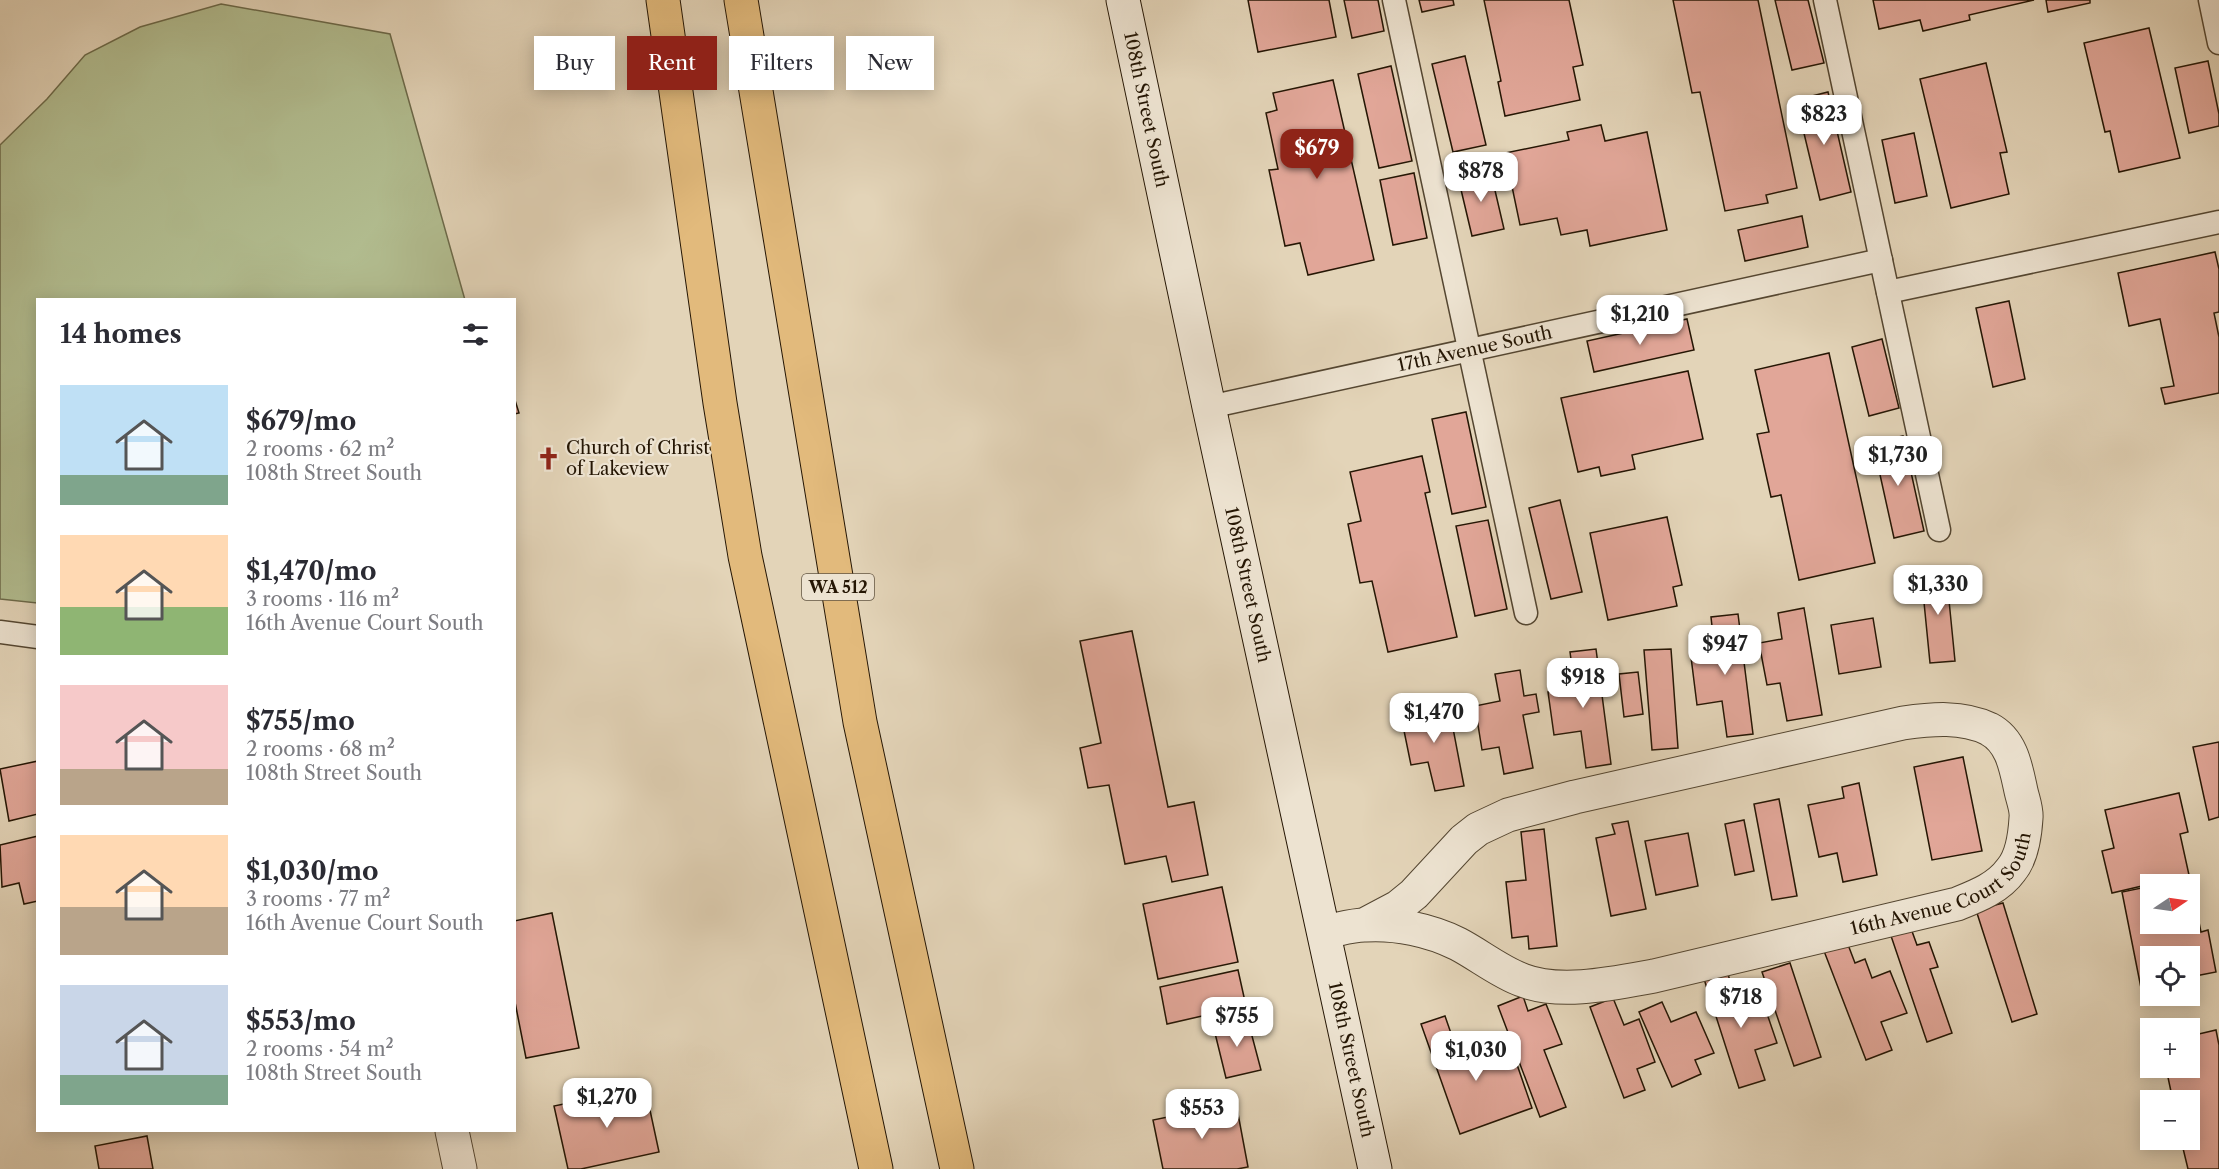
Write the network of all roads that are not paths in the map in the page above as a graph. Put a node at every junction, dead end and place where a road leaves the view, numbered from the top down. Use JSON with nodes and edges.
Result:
{"nodes":[{"id":1,"x":663,"y":0,"type":"edge"},
{"id":2,"x":741,"y":0,"type":"edge"},
{"id":3,"x":1123,"y":0,"type":"edge"},
{"id":4,"x":1394,"y":0,"type":"edge"},
{"id":5,"x":1825,"y":0,"type":"edge"},
{"id":6,"x":2210,"y":0,"type":"edge"},
{"id":7,"x":2219,"y":43,"type":"edge"},
{"id":8,"x":2219,"y":222,"type":"edge"},
{"id":9,"x":1881,"y":260,"type":"junction"},
{"id":10,"x":1887,"y":292,"type":"junction"},
{"id":11,"x":1470,"y":350,"type":"junction"},
{"id":12,"x":1209,"y":407,"type":"junction"},
{"id":13,"x":1939,"y":530,"type":"dead end"},
{"id":14,"x":1526,"y":613,"type":"dead end"},
{"id":15,"x":0,"y":632,"type":"edge"},
{"id":16,"x":36,"y":637,"type":"edge"},
{"id":17,"x":1364,"y":925,"type":"junction"},
{"id":18,"x":1324,"y":932,"type":"junction"},
{"id":19,"x":453,"y":1132,"type":"edge"},
{"id":20,"x":460,"y":1169,"type":"edge"},
{"id":21,"x":876,"y":1169,"type":"edge"},
{"id":22,"x":957,"y":1169,"type":"edge"},
{"id":23,"x":1375,"y":1169,"type":"edge"}],
"edges":[{"from":1,"to":21,"type":"highway"},
{"from":2,"to":22,"type":"highway","number":"WA 512"},
{"from":3,"to":12,"type":"street","name":"108th Street South"},
{"from":4,"to":11,"type":"lane"},
{"from":5,"to":9,"type":"lane"},
{"from":6,"to":7,"type":"lane"},
{"from":8,"to":10,"type":"lane"},
{"from":9,"to":10,"type":"lane"},
{"from":9,"to":11,"type":"lane","name":"17th Avenue South"},
{"from":10,"to":13,"type":"lane"},
{"from":11,"to":12,"type":"lane","name":"17th Avenue South"},
{"from":11,"to":14,"type":"lane"},
{"from":12,"to":18,"type":"street","name":"108th Street South"},
{"from":15,"to":16,"type":"lane"},
{"from":17,"to":17,"type":"street","name":"16th Avenue Court South"},
{"from":17,"to":18,"type":"street","name":"16th Avenue Court South"},
{"from":18,"to":23,"type":"street","name":"108th Street South"},
{"from":19,"to":20,"type":"street"}]}
